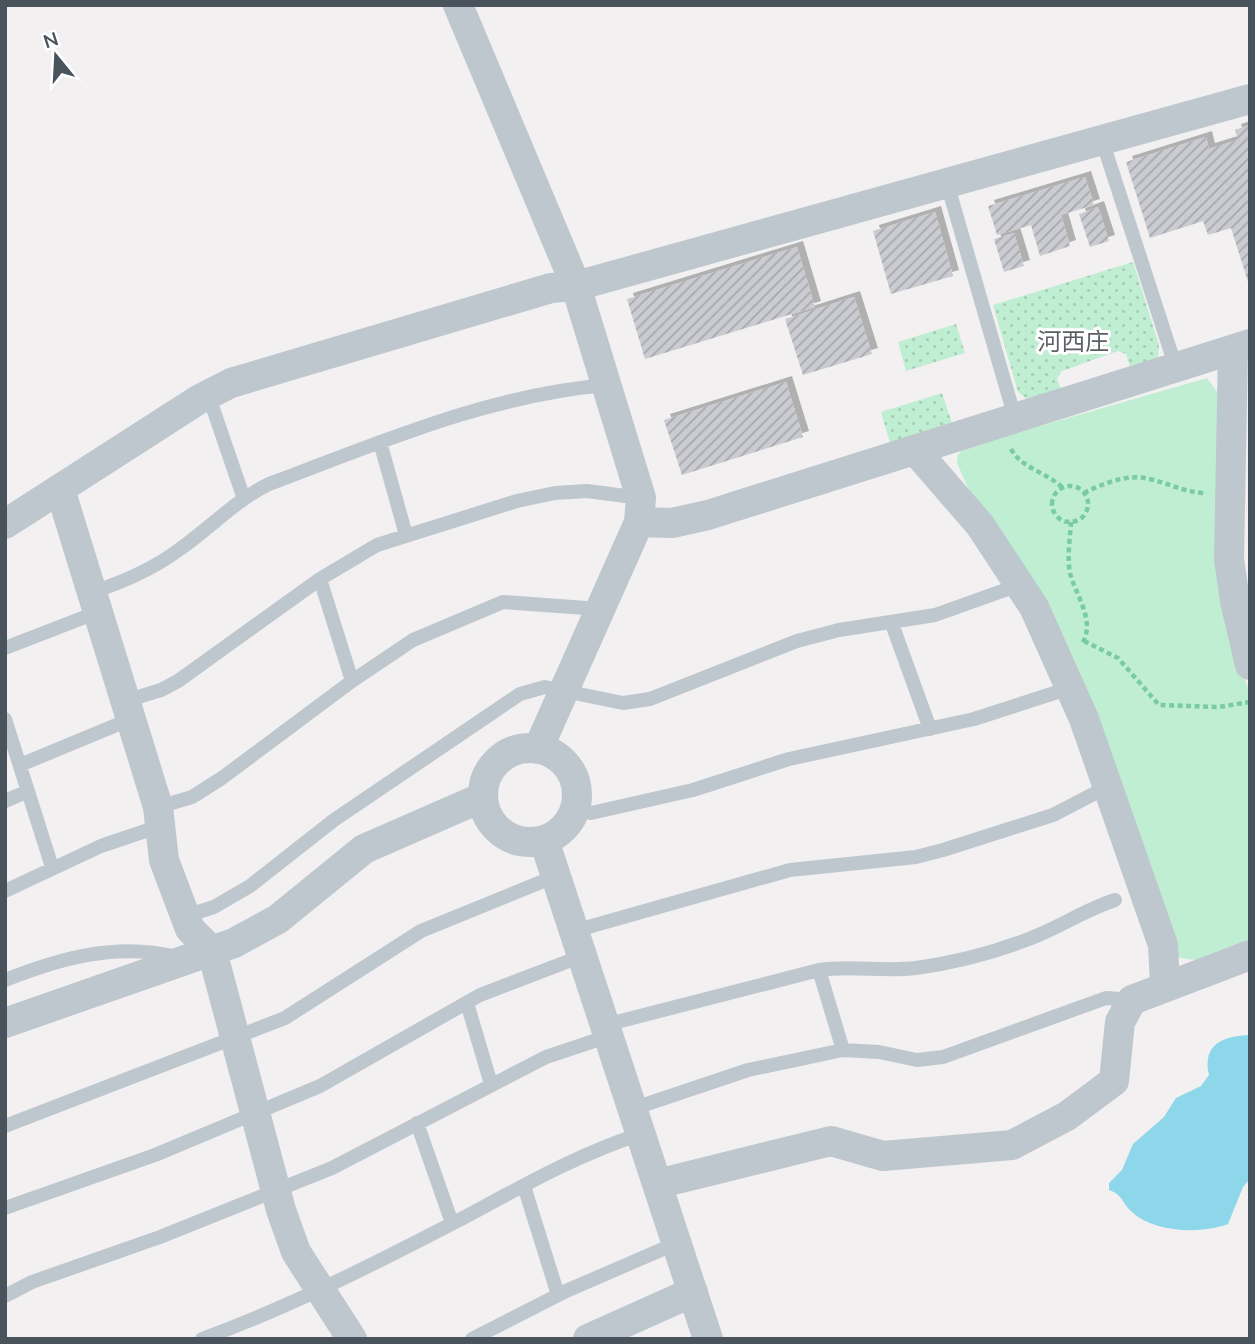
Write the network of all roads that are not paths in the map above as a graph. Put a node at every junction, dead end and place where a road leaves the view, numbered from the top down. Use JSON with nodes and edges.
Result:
{"nodes":[{"id":1,"x":458,"y":5,"type":"edge"},
{"id":2,"x":1250,"y":99,"type":"edge"},
{"id":3,"x":1102,"y":140,"type":"junction"},
{"id":4,"x":947,"y":183,"type":"junction"},
{"id":5,"x":576,"y":286,"type":"junction"},
{"id":6,"x":1241,"y":347,"type":"edge"},
{"id":7,"x":1176,"y":368,"type":"junction"},
{"id":8,"x":607,"y":385,"type":"junction"},
{"id":9,"x":208,"y":394,"type":"junction"},
{"id":10,"x":1009,"y":420,"type":"junction"},
{"id":11,"x":380,"y":442,"type":"junction"},
{"id":12,"x":915,"y":450,"type":"junction"},
{"id":13,"x":1240,"y":454,"type":"edge"},
{"id":14,"x":61,"y":489,"type":"junction"},
{"id":15,"x":244,"y":499,"type":"junction"},
{"id":16,"x":640,"y":510,"type":"junction"},
{"id":17,"x":5,"y":524,"type":"edge"},
{"id":18,"x":406,"y":536,"type":"junction"},
{"id":19,"x":1239,"y":552,"type":"edge"},
{"id":20,"x":320,"y":579,"type":"junction"},
{"id":21,"x":1019,"y":585,"type":"junction"},
{"id":22,"x":95,"y":602,"type":"junction"},
{"id":23,"x":600,"y":609,"type":"junction"},
{"id":24,"x":892,"y":624,"type":"junction"},
{"id":25,"x":5,"y":648,"type":"edge"},
{"id":26,"x":1249,"y":662,"type":"edge"},
{"id":27,"x":1065,"y":678,"type":"junction"},
{"id":28,"x":352,"y":681,"type":"junction"},
{"id":29,"x":564,"y":691,"type":"junction"},
{"id":30,"x":128,"y":710,"type":"junction"},
{"id":31,"x":6,"y":722,"type":"edge"},
{"id":32,"x":930,"y":729,"type":"junction"},
{"id":33,"x":538,"y":749,"type":"junction"},
{"id":34,"x":20,"y":765,"type":"junction"},
{"id":35,"x":1107,"y":787,"type":"junction"},
{"id":36,"x":28,"y":791,"type":"junction"},
{"id":37,"x":484,"y":797,"type":"junction"},
{"id":38,"x":5,"y":801,"type":"edge"},
{"id":39,"x":576,"y":807,"type":"junction"},
{"id":40,"x":159,"y":816,"type":"junction"},
{"id":41,"x":544,"y":840,"type":"junction"},
{"id":42,"x":51,"y":867,"type":"junction"},
{"id":43,"x":556,"y":876,"type":"junction"},
{"id":44,"x":5,"y":891,"type":"edge"},
{"id":45,"x":1115,"y":900,"type":"dead end"},
{"id":46,"x":185,"y":916,"type":"junction"},
{"id":47,"x":578,"y":943,"type":"junction"},
{"id":48,"x":1250,"y":955,"type":"edge"},
{"id":49,"x":201,"y":956,"type":"junction"},
{"id":50,"x":819,"y":970,"type":"junction"},
{"id":51,"x":5,"y":980,"type":"edge"},
{"id":52,"x":1165,"y":984,"type":"junction"},
{"id":53,"x":1132,"y":1000,"type":"junction"},
{"id":54,"x":467,"y":1003,"type":"junction"},
{"id":55,"x":5,"y":1023,"type":"edge"},
{"id":56,"x":607,"y":1030,"type":"junction"},
{"id":57,"x":235,"y":1037,"type":"junction"},
{"id":58,"x":843,"y":1050,"type":"junction"},
{"id":59,"x":491,"y":1084,"type":"junction"},
{"id":60,"x":255,"y":1113,"type":"junction"},
{"id":61,"x":637,"y":1121,"type":"junction"},
{"id":62,"x":416,"y":1123,"type":"junction"},
{"id":63,"x":5,"y":1126,"type":"edge"},
{"id":64,"x":657,"y":1184,"type":"junction"},
{"id":65,"x":524,"y":1186,"type":"junction"},
{"id":66,"x":276,"y":1189,"type":"junction"},
{"id":67,"x":5,"y":1208,"type":"edge"},
{"id":68,"x":452,"y":1223,"type":"junction"},
{"id":69,"x":677,"y":1243,"type":"junction"},
{"id":70,"x":319,"y":1288,"type":"junction"},
{"id":71,"x":693,"y":1292,"type":"junction"},
{"id":72,"x":558,"y":1295,"type":"junction"},
{"id":73,"x":5,"y":1296,"type":"edge"},
{"id":74,"x":202,"y":1339,"type":"edge"},
{"id":75,"x":352,"y":1339,"type":"edge"},
{"id":76,"x":472,"y":1339,"type":"edge"},
{"id":77,"x":588,"y":1339,"type":"edge"},
{"id":78,"x":708,"y":1339,"type":"edge"}],
"edges":[{"from":1,"to":5,"type":"street"},
{"from":2,"to":3,"type":"street"},
{"from":3,"to":4,"type":"street"},
{"from":3,"to":7,"type":"lane"},
{"from":4,"to":5,"type":"street"},
{"from":4,"to":10,"type":"lane"},
{"from":5,"to":8,"type":"street"},
{"from":5,"to":9,"type":"street"},
{"from":6,"to":7,"type":"street"},
{"from":6,"to":13,"type":"street"},
{"from":7,"to":10,"type":"street"},
{"from":8,"to":11,"type":"lane"},
{"from":8,"to":16,"type":"street"},
{"from":9,"to":14,"type":"street"},
{"from":9,"to":15,"type":"lane"},
{"from":10,"to":12,"type":"street"},
{"from":11,"to":15,"type":"lane"},
{"from":11,"to":18,"type":"lane"},
{"from":12,"to":16,"type":"street"},
{"from":12,"to":21,"type":"street"},
{"from":13,"to":19,"type":"street"},
{"from":14,"to":17,"type":"street"},
{"from":14,"to":22,"type":"street"},
{"from":15,"to":22,"type":"lane"},
{"from":16,"to":18,"type":"lane"},
{"from":16,"to":23,"type":"street"},
{"from":18,"to":20,"type":"lane"},
{"from":19,"to":26,"type":"street"},
{"from":20,"to":28,"type":"lane"},
{"from":20,"to":30,"type":"lane"},
{"from":21,"to":24,"type":"lane"},
{"from":21,"to":27,"type":"street"},
{"from":22,"to":25,"type":"lane"},
{"from":22,"to":30,"type":"street"},
{"from":23,"to":28,"type":"lane"},
{"from":23,"to":29,"type":"street"},
{"from":24,"to":29,"type":"lane"},
{"from":24,"to":32,"type":"lane"},
{"from":27,"to":32,"type":"lane"},
{"from":27,"to":35,"type":"street"},
{"from":28,"to":40,"type":"lane"},
{"from":29,"to":33,"type":"street"},
{"from":29,"to":46,"type":"lane"},
{"from":30,"to":34,"type":"lane"},
{"from":30,"to":40,"type":"street"},
{"from":31,"to":34,"type":"lane"},
{"from":32,"to":39,"type":"lane"},
{"from":33,"to":37,"type":"street"},
{"from":33,"to":39,"type":"street"},
{"from":34,"to":36,"type":"lane"},
{"from":35,"to":47,"type":"lane"},
{"from":35,"to":52,"type":"street"},
{"from":36,"to":38,"type":"lane"},
{"from":36,"to":42,"type":"lane"},
{"from":37,"to":41,"type":"street"},
{"from":37,"to":49,"type":"street"},
{"from":39,"to":41,"type":"street"},
{"from":40,"to":42,"type":"lane"},
{"from":40,"to":46,"type":"street"},
{"from":41,"to":43,"type":"street"},
{"from":42,"to":44,"type":"lane"},
{"from":43,"to":47,"type":"street"},
{"from":43,"to":57,"type":"lane"},
{"from":45,"to":50,"type":"lane"},
{"from":46,"to":49,"type":"street"},
{"from":47,"to":54,"type":"lane"},
{"from":47,"to":56,"type":"street"},
{"from":48,"to":52,"type":"street"},
{"from":49,"to":51,"type":"lane"},
{"from":49,"to":55,"type":"street"},
{"from":49,"to":57,"type":"street"},
{"from":50,"to":56,"type":"lane"},
{"from":50,"to":58,"type":"lane"},
{"from":52,"to":53,"type":"street"},
{"from":53,"to":58,"type":"lane"},
{"from":53,"to":64,"type":"street"},
{"from":54,"to":59,"type":"lane"},
{"from":54,"to":60,"type":"lane"},
{"from":56,"to":59,"type":"lane"},
{"from":56,"to":61,"type":"street"},
{"from":57,"to":60,"type":"street"},
{"from":57,"to":63,"type":"lane"},
{"from":58,"to":61,"type":"lane"},
{"from":59,"to":62,"type":"lane"},
{"from":60,"to":66,"type":"street"},
{"from":60,"to":67,"type":"lane"},
{"from":61,"to":64,"type":"street"},
{"from":61,"to":65,"type":"lane"},
{"from":62,"to":66,"type":"lane"},
{"from":62,"to":68,"type":"lane"},
{"from":64,"to":69,"type":"street"},
{"from":65,"to":68,"type":"lane"},
{"from":65,"to":72,"type":"lane"},
{"from":66,"to":70,"type":"street"},
{"from":66,"to":73,"type":"lane"},
{"from":68,"to":70,"type":"lane"},
{"from":69,"to":71,"type":"street"},
{"from":69,"to":72,"type":"lane"},
{"from":70,"to":74,"type":"lane"},
{"from":70,"to":75,"type":"street"},
{"from":71,"to":77,"type":"street"},
{"from":71,"to":78,"type":"street"},
{"from":72,"to":76,"type":"lane"}]}
